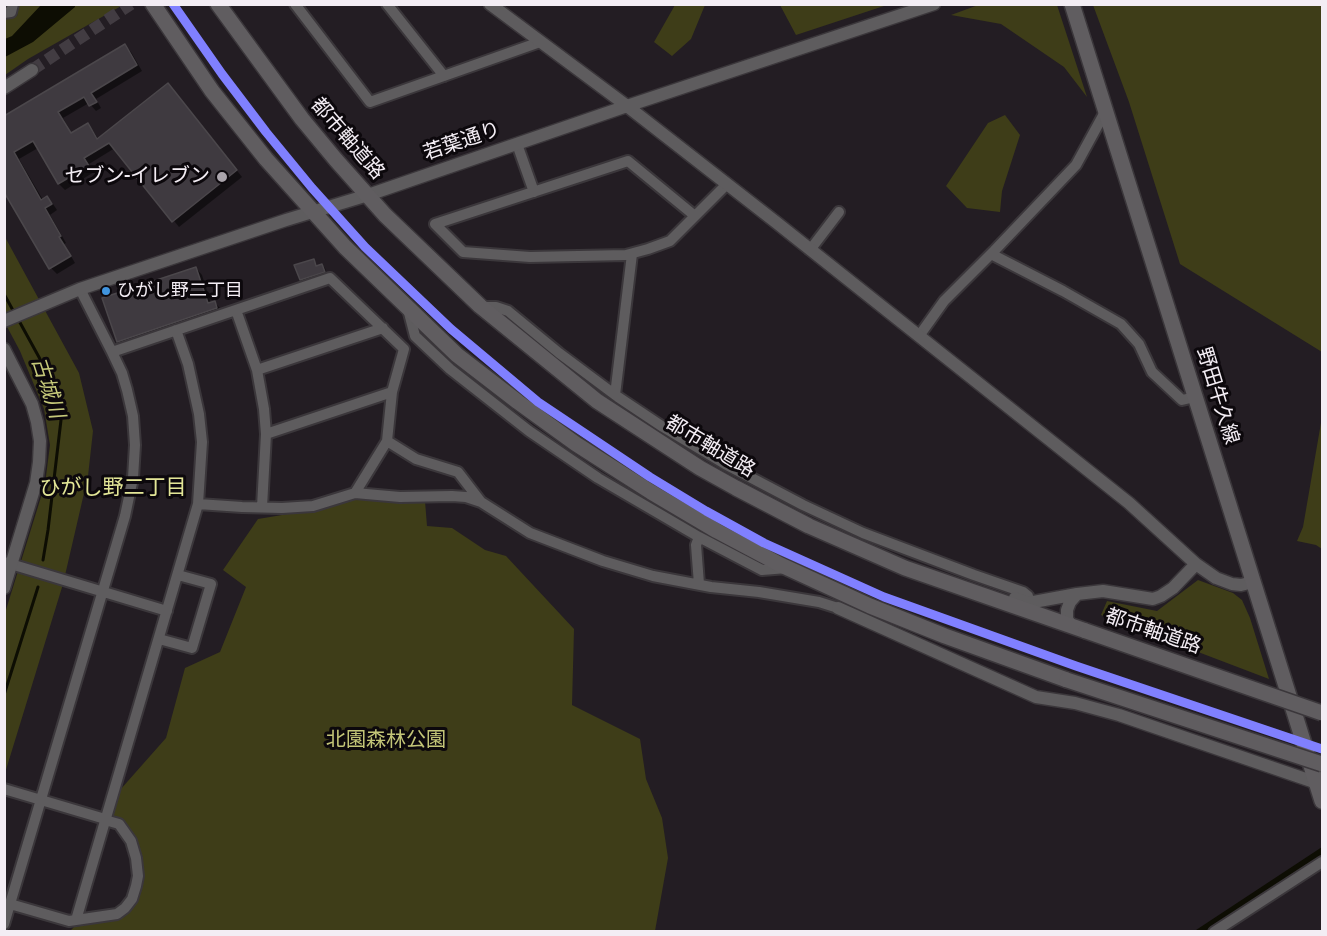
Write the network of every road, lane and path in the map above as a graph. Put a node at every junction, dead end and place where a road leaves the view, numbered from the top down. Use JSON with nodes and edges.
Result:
{"nodes":[{"id":1,"x":13,"y":4,"type":"edge"},
{"id":2,"x":143,"y":4,"type":"edge"},
{"id":3,"x":153,"y":4,"type":"edge"},
{"id":4,"x":218,"y":4,"type":"edge"},
{"id":5,"x":295,"y":4,"type":"edge"},
{"id":6,"x":387,"y":4,"type":"edge"},
{"id":7,"x":490,"y":4,"type":"edge"},
{"id":8,"x":934,"y":4,"type":"edge"},
{"id":9,"x":1072,"y":4,"type":"edge"},
{"id":10,"x":4,"y":13,"type":"edge"},
{"id":11,"x":540,"y":42,"type":"junction"},
{"id":12,"x":32,"y":70,"type":"tunnel mouth"},
{"id":13,"x":444,"y":76,"type":"junction"},
{"id":14,"x":4,"y":88,"type":"edge"},
{"id":15,"x":212,"y":92,"type":"junction"},
{"id":16,"x":627,"y":106,"type":"junction"},
{"id":17,"x":1106,"y":112,"type":"junction"},
{"id":18,"x":517,"y":144,"type":"junction"},
{"id":19,"x":727,"y":184,"type":"junction"},
{"id":20,"x":534,"y":192,"type":"junction"},
{"id":21,"x":368,"y":195,"type":"junction"},
{"id":22,"x":312,"y":212,"type":"junction"},
{"id":23,"x":839,"y":212,"type":"dead end"},
{"id":24,"x":695,"y":216,"type":"junction"},
{"id":25,"x":810,"y":250,"type":"junction"},
{"id":26,"x":632,"y":254,"type":"junction"},
{"id":27,"x":991,"y":254,"type":"junction"},
{"id":28,"x":80,"y":289,"type":"junction"},
{"id":29,"x":480,"y":306,"type":"junction"},
{"id":30,"x":408,"y":308,"type":"junction"},
{"id":31,"x":236,"y":310,"type":"junction"},
{"id":32,"x":4,"y":321,"type":"edge"},
{"id":33,"x":383,"y":328,"type":"junction"},
{"id":34,"x":176,"y":330,"type":"junction"},
{"id":35,"x":919,"y":336,"type":"junction"},
{"id":36,"x":4,"y":349,"type":"edge"},
{"id":37,"x":112,"y":352,"type":"junction"},
{"id":38,"x":257,"y":370,"type":"junction"},
{"id":39,"x":392,"y":392,"type":"junction"},
{"id":40,"x":615,"y":395,"type":"junction"},
{"id":41,"x":1195,"y":397,"type":"junction"},
{"id":42,"x":266,"y":434,"type":"junction"},
{"id":43,"x":387,"y":441,"type":"junction"},
{"id":44,"x":355,"y":493,"type":"junction"},
{"id":45,"x":481,"y":502,"type":"junction"},
{"id":46,"x":198,"y":504,"type":"junction"},
{"id":47,"x":262,"y":507,"type":"junction"},
{"id":48,"x":699,"y":537,"type":"junction"},
{"id":49,"x":915,"y":553,"type":"junction"},
{"id":50,"x":8,"y":563,"type":"edge"},
{"id":51,"x":1196,"y":564,"type":"junction"},
{"id":52,"x":787,"y":568,"type":"junction"},
{"id":53,"x":920,"y":573,"type":"junction"},
{"id":54,"x":177,"y":575,"type":"junction"},
{"id":55,"x":1253,"y":582,"type":"junction"},
{"id":56,"x":699,"y":585,"type":"junction"},
{"id":57,"x":4,"y":588,"type":"edge"},
{"id":58,"x":102,"y":592,"type":"junction"},
{"id":59,"x":1077,"y":594,"type":"junction"},
{"id":60,"x":1029,"y":607,"type":"junction"},
{"id":61,"x":838,"y":608,"type":"joint"},
{"id":62,"x":166,"y":610,"type":"junction"},
{"id":63,"x":1079,"y":629,"type":"junction"},
{"id":64,"x":159,"y":639,"type":"junction"},
{"id":65,"x":1323,"y":713,"type":"edge"},
{"id":66,"x":1323,"y":764,"type":"edge"},
{"id":67,"x":1320,"y":784,"type":"edge"},
{"id":68,"x":4,"y":789,"type":"edge"},
{"id":69,"x":41,"y":800,"type":"junction"},
{"id":70,"x":1323,"y":801,"type":"edge"},
{"id":71,"x":105,"y":820,"type":"junction"},
{"id":72,"x":1323,"y":862,"type":"edge"},
{"id":73,"x":10,"y":904,"type":"junction"},
{"id":74,"x":70,"y":920,"type":"junction"},
{"id":75,"x":4,"y":924,"type":"edge"},
{"id":76,"x":62,"y":932,"type":"edge"},
{"id":77,"x":1214,"y":932,"type":"edge"}],
"edges":[{"from":1,"to":10,"type":"street"},
{"from":2,"to":15,"type":"main road"},
{"from":3,"to":15,"type":"main road"},
{"from":4,"to":21,"type":"main road","name":"都市軸道路"},
{"from":5,"to":13,"type":"street"},
{"from":6,"to":13,"type":"street"},
{"from":7,"to":11,"type":"street"},
{"from":8,"to":16,"type":"street","name":"若葉通り"},
{"from":9,"to":17,"type":"main road","name":"野田牛久線"},
{"from":11,"to":13,"type":"street"},
{"from":11,"to":16,"type":"street"},
{"from":12,"to":14,"type":"street"},
{"from":15,"to":22,"type":"main road"},
{"from":16,"to":18,"type":"street","name":"若葉通り"},
{"from":16,"to":19,"type":"street"},
{"from":17,"to":27,"type":"street"},
{"from":17,"to":41,"type":"main road","name":"野田牛久線"},
{"from":18,"to":20,"type":"street"},
{"from":18,"to":21,"type":"street","name":"若葉通り"},
{"from":19,"to":24,"type":"street"},
{"from":19,"to":25,"type":"street"},
{"from":20,"to":24,"type":"street"},
{"from":20,"to":26,"type":"street"},
{"from":21,"to":22,"type":"street","name":"若葉通り"},
{"from":21,"to":29,"type":"main road","name":"都市軸道路"},
{"from":22,"to":28,"type":"street","name":"若葉通り"},
{"from":22,"to":30,"type":"main road"},
{"from":23,"to":25,"type":"street"},
{"from":24,"to":26,"type":"street"},
{"from":25,"to":35,"type":"street"},
{"from":26,"to":40,"type":"street"},
{"from":27,"to":35,"type":"street"},
{"from":27,"to":41,"type":"street"},
{"from":28,"to":32,"type":"street","name":"若葉通り"},
{"from":28,"to":37,"type":"street"},
{"from":29,"to":40,"type":"street"},
{"from":29,"to":53,"type":"main road","name":"都市軸道路"},
{"from":30,"to":48,"type":"street"},
{"from":30,"to":52,"type":"main road"},
{"from":31,"to":33,"type":"street"},
{"from":31,"to":34,"type":"street"},
{"from":31,"to":38,"type":"street"},
{"from":33,"to":38,"type":"street"},
{"from":33,"to":39,"type":"street"},
{"from":34,"to":37,"type":"street"},
{"from":34,"to":46,"type":"street"},
{"from":35,"to":51,"type":"street"},
{"from":36,"to":50,"type":"street"},
{"from":37,"to":58,"type":"street"},
{"from":38,"to":42,"type":"street"},
{"from":39,"to":42,"type":"street"},
{"from":39,"to":43,"type":"street"},
{"from":40,"to":49,"type":"street"},
{"from":41,"to":55,"type":"main road","name":"野田牛久線"},
{"from":42,"to":47,"type":"street"},
{"from":43,"to":44,"type":"street"},
{"from":43,"to":45,"type":"street"},
{"from":44,"to":45,"type":"street"},
{"from":44,"to":47,"type":"street"},
{"from":45,"to":56,"type":"street"},
{"from":46,"to":47,"type":"street"},
{"from":46,"to":54,"type":"street"},
{"from":48,"to":52,"type":"street"},
{"from":48,"to":56,"type":"street"},
{"from":49,"to":53,"type":"street"},
{"from":49,"to":60,"type":"street"},
{"from":50,"to":57,"type":"street"},
{"from":50,"to":58,"type":"street"},
{"from":51,"to":55,"type":"street"},
{"from":51,"to":59,"type":"street"},
{"from":52,"to":66,"type":"main road","bridge":true},
{"from":53,"to":60,"type":"main road","name":"都市軸道路"},
{"from":54,"to":62,"type":"street"},
{"from":54,"to":64,"type":"street"},
{"from":55,"to":67,"type":"main road","name":"野田牛久線"},
{"from":56,"to":61,"type":"street"},
{"from":58,"to":62,"type":"street"},
{"from":58,"to":69,"type":"street"},
{"from":59,"to":60,"type":"street"},
{"from":59,"to":63,"type":"street"},
{"from":60,"to":63,"type":"main road","name":"都市軸道路"},
{"from":61,"to":67,"type":"street"},
{"from":62,"to":64,"type":"street"},
{"from":63,"to":65,"type":"main road","name":"都市軸道路","bridge":true},
{"from":64,"to":71,"type":"street"},
{"from":67,"to":70,"type":"main road","name":"野田牛久線"},
{"from":68,"to":69,"type":"street"},
{"from":69,"to":71,"type":"street"},
{"from":69,"to":73,"type":"street"},
{"from":71,"to":74,"type":"street"},
{"from":71,"to":74,"type":"street"},
{"from":72,"to":77,"type":"street"},
{"from":73,"to":74,"type":"street"},
{"from":73,"to":75,"type":"street"},
{"from":74,"to":76,"type":"street"}]}
